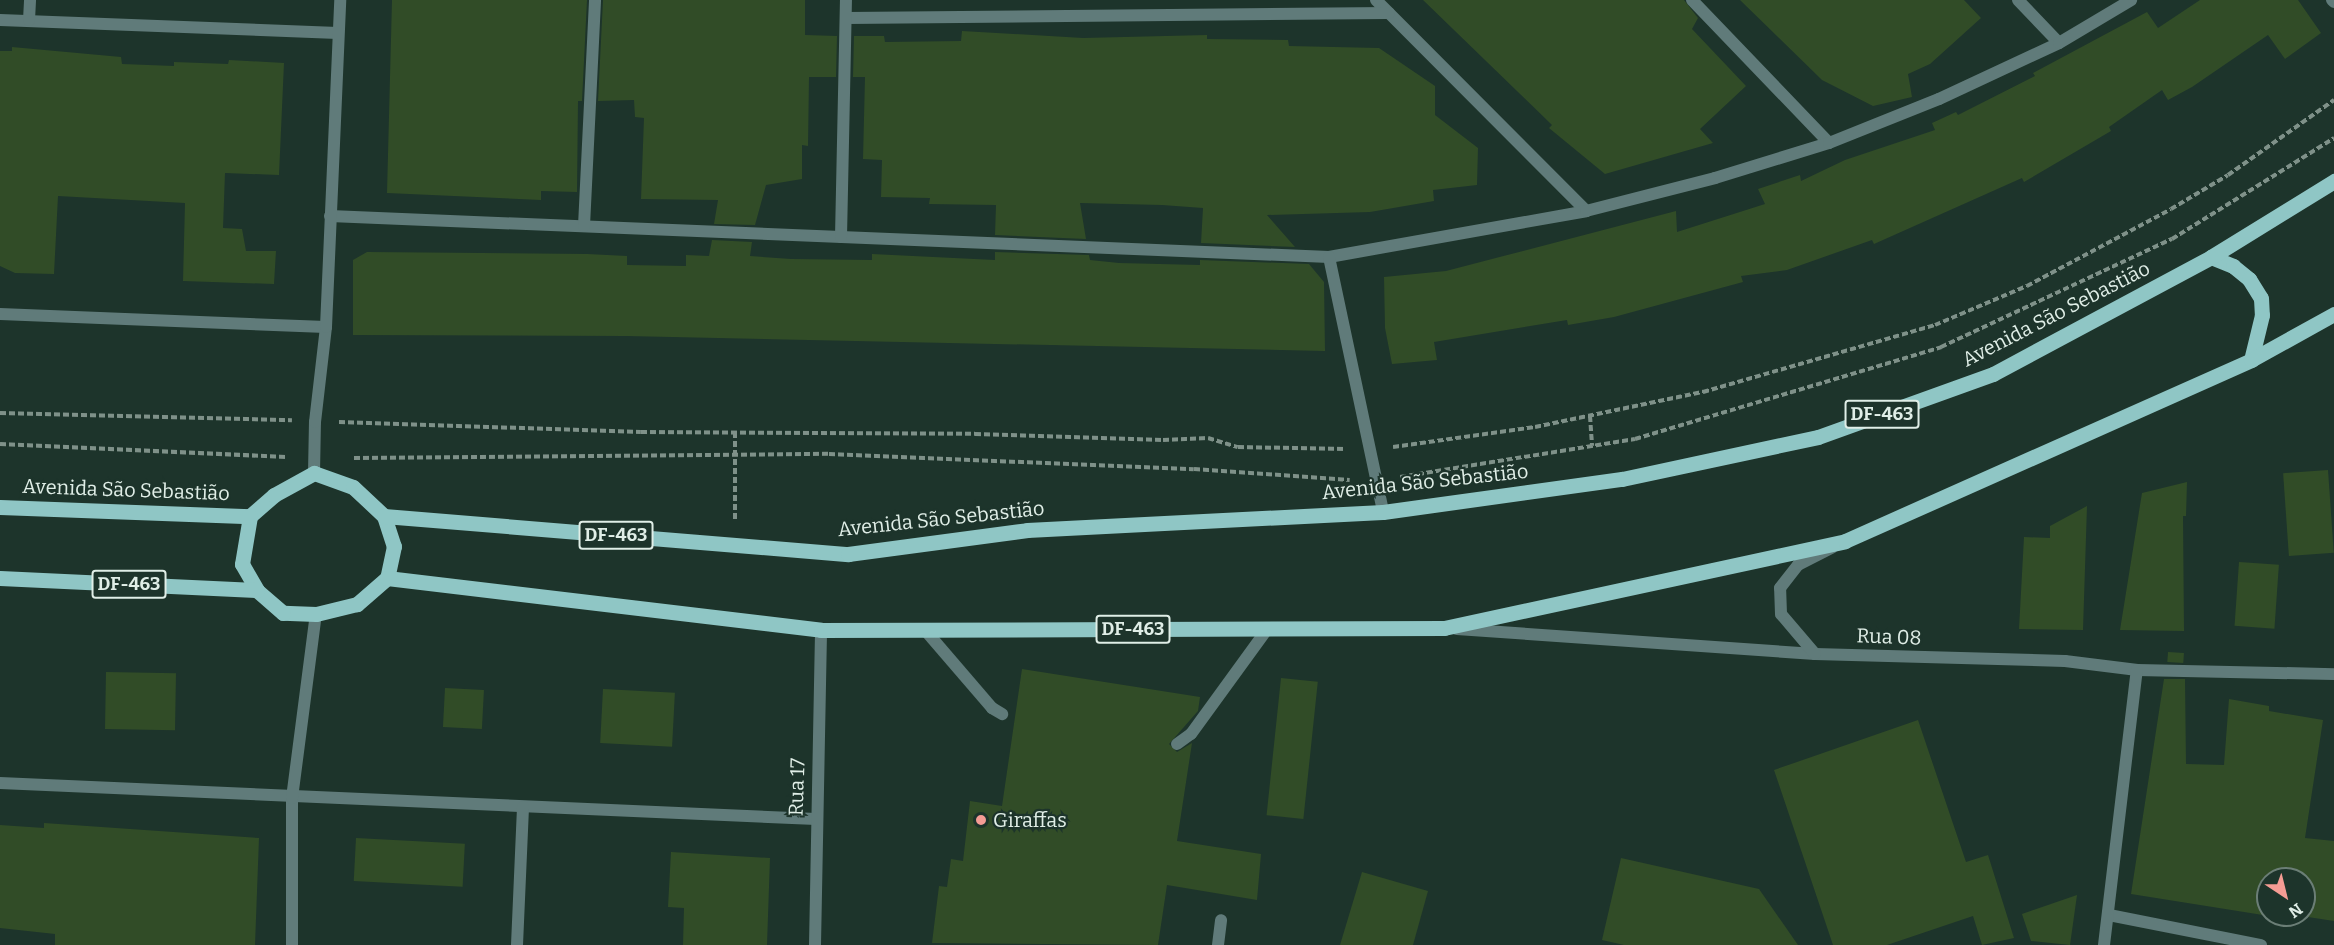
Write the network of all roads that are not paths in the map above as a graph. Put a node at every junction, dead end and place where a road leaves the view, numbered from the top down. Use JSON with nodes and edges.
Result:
{"nodes":[{"id":1,"x":30,"y":0,"type":"edge"},
{"id":2,"x":340,"y":0,"type":"edge"},
{"id":3,"x":595,"y":0,"type":"edge"},
{"id":4,"x":846,"y":0,"type":"edge"},
{"id":5,"x":1376,"y":0,"type":"edge"},
{"id":6,"x":1692,"y":0,"type":"edge"},
{"id":7,"x":2018,"y":0,"type":"edge"},
{"id":8,"x":2131,"y":0,"type":"edge"},
{"id":9,"x":1389,"y":13,"type":"junction"},
{"id":10,"x":846,"y":18,"type":"junction"},
{"id":11,"x":0,"y":20,"type":"edge"},
{"id":12,"x":29,"y":21,"type":"junction"},
{"id":13,"x":338,"y":33,"type":"junction"},
{"id":14,"x":2059,"y":43,"type":"junction"},
{"id":15,"x":1829,"y":143,"type":"junction"},
{"id":16,"x":2334,"y":181,"type":"edge"},
{"id":17,"x":1586,"y":211,"type":"junction"},
{"id":18,"x":330,"y":216,"type":"junction"},
{"id":19,"x":584,"y":226,"type":"junction"},
{"id":20,"x":841,"y":237,"type":"junction"},
{"id":21,"x":1329,"y":257,"type":"junction"},
{"id":22,"x":2211,"y":257,"type":"junction"},
{"id":23,"x":0,"y":314,"type":"edge"},
{"id":24,"x":2334,"y":314,"type":"edge"},
{"id":25,"x":326,"y":327,"type":"junction"},
{"id":26,"x":2251,"y":360,"type":"junction"},
{"id":27,"x":314,"y":466,"type":"junction"},
{"id":28,"x":0,"y":507,"type":"edge"},
{"id":29,"x":1383,"y":512,"type":"junction"},
{"id":30,"x":249,"y":516,"type":"junction"},
{"id":31,"x":384,"y":516,"type":"junction"},
{"id":32,"x":1845,"y":541,"type":"junction"},
{"id":33,"x":387,"y":578,"type":"junction"},
{"id":34,"x":0,"y":579,"type":"edge"},
{"id":35,"x":257,"y":590,"type":"junction"},
{"id":36,"x":316,"y":614,"type":"junction"},
{"id":37,"x":1268,"y":628,"type":"junction"},
{"id":38,"x":1444,"y":628,"type":"junction"},
{"id":39,"x":821,"y":630,"type":"junction"},
{"id":40,"x":925,"y":630,"type":"junction"},
{"id":41,"x":1815,"y":654,"type":"junction"},
{"id":42,"x":2137,"y":670,"type":"junction"},
{"id":43,"x":2333,"y":673,"type":"edge"},
{"id":44,"x":1002,"y":714,"type":"dead end"},
{"id":45,"x":1177,"y":744,"type":"dead end"},
{"id":46,"x":0,"y":783,"type":"edge"},
{"id":47,"x":292,"y":798,"type":"junction"},
{"id":48,"x":523,"y":807,"type":"junction"},
{"id":49,"x":816,"y":819,"type":"junction"},
{"id":50,"x":2109,"y":915,"type":"junction"},
{"id":51,"x":1221,"y":920,"type":"dead end"},
{"id":52,"x":292,"y":945,"type":"edge"},
{"id":53,"x":517,"y":945,"type":"edge"},
{"id":54,"x":814,"y":945,"type":"edge"},
{"id":55,"x":1218,"y":945,"type":"edge"},
{"id":56,"x":2104,"y":945,"type":"edge"},
{"id":57,"x":2261,"y":945,"type":"edge"}],
"edges":[{"from":1,"to":12,"type":"street"},
{"from":2,"to":13,"type":"street"},
{"from":3,"to":19,"type":"street"},
{"from":4,"to":10,"type":"street"},
{"from":5,"to":9,"type":"street"},
{"from":6,"to":15,"type":"street"},
{"from":7,"to":14,"type":"street"},
{"from":8,"to":14,"type":"street"},
{"from":9,"to":10,"type":"street"},
{"from":9,"to":17,"type":"street"},
{"from":10,"to":20,"type":"street"},
{"from":11,"to":12,"type":"street"},
{"from":12,"to":13,"type":"street"},
{"from":13,"to":18,"type":"street"},
{"from":14,"to":15,"type":"street"},
{"from":15,"to":17,"type":"street"},
{"from":16,"to":22,"type":"main road","name":"Avenida São Sebastião","number":"DF-463"},
{"from":17,"to":21,"type":"street"},
{"from":18,"to":19,"type":"street"},
{"from":18,"to":25,"type":"street"},
{"from":19,"to":20,"type":"street"},
{"from":20,"to":21,"type":"street"},
{"from":21,"to":29,"type":"street"},
{"from":22,"to":26,"type":"main road"},
{"from":22,"to":29,"type":"main road","name":"Avenida São Sebastião","number":"DF-463"},
{"from":23,"to":25,"type":"street"},
{"from":24,"to":26,"type":"main road","number":"DF-463"},
{"from":25,"to":27,"type":"street"},
{"from":26,"to":32,"type":"main road","number":"DF-463"},
{"from":27,"to":30,"type":"main road"},
{"from":27,"to":31,"type":"main road"},
{"from":28,"to":30,"type":"main road","name":"Avenida São Sebastião"},
{"from":29,"to":31,"type":"main road","name":"Avenida São Sebastião","number":"DF-463"},
{"from":30,"to":35,"type":"main road"},
{"from":31,"to":33,"type":"main road"},
{"from":32,"to":38,"type":"main road","number":"DF-463"},
{"from":32,"to":41,"type":"street"},
{"from":33,"to":36,"type":"main road"},
{"from":33,"to":39,"type":"main road","number":"DF-463"},
{"from":34,"to":35,"type":"main road","number":"DF-463"},
{"from":35,"to":36,"type":"main road"},
{"from":36,"to":47,"type":"street"},
{"from":37,"to":38,"type":"main road","number":"DF-463"},
{"from":37,"to":40,"type":"main road","number":"DF-463"},
{"from":37,"to":45,"type":"street"},
{"from":38,"to":41,"type":"street","name":"Rua 08"},
{"from":39,"to":40,"type":"main road","number":"DF-463"},
{"from":39,"to":49,"type":"street","name":"Rua 17"},
{"from":40,"to":44,"type":"street"},
{"from":41,"to":42,"type":"street","name":"Rua 08"},
{"from":42,"to":43,"type":"street","name":"Rua 08"},
{"from":42,"to":50,"type":"street"},
{"from":46,"to":47,"type":"street"},
{"from":47,"to":48,"type":"street"},
{"from":47,"to":52,"type":"street"},
{"from":48,"to":49,"type":"street"},
{"from":48,"to":53,"type":"street"},
{"from":49,"to":54,"type":"street","name":"Rua 17"},
{"from":50,"to":56,"type":"street"},
{"from":50,"to":57,"type":"street"},
{"from":51,"to":55,"type":"street"}]}
